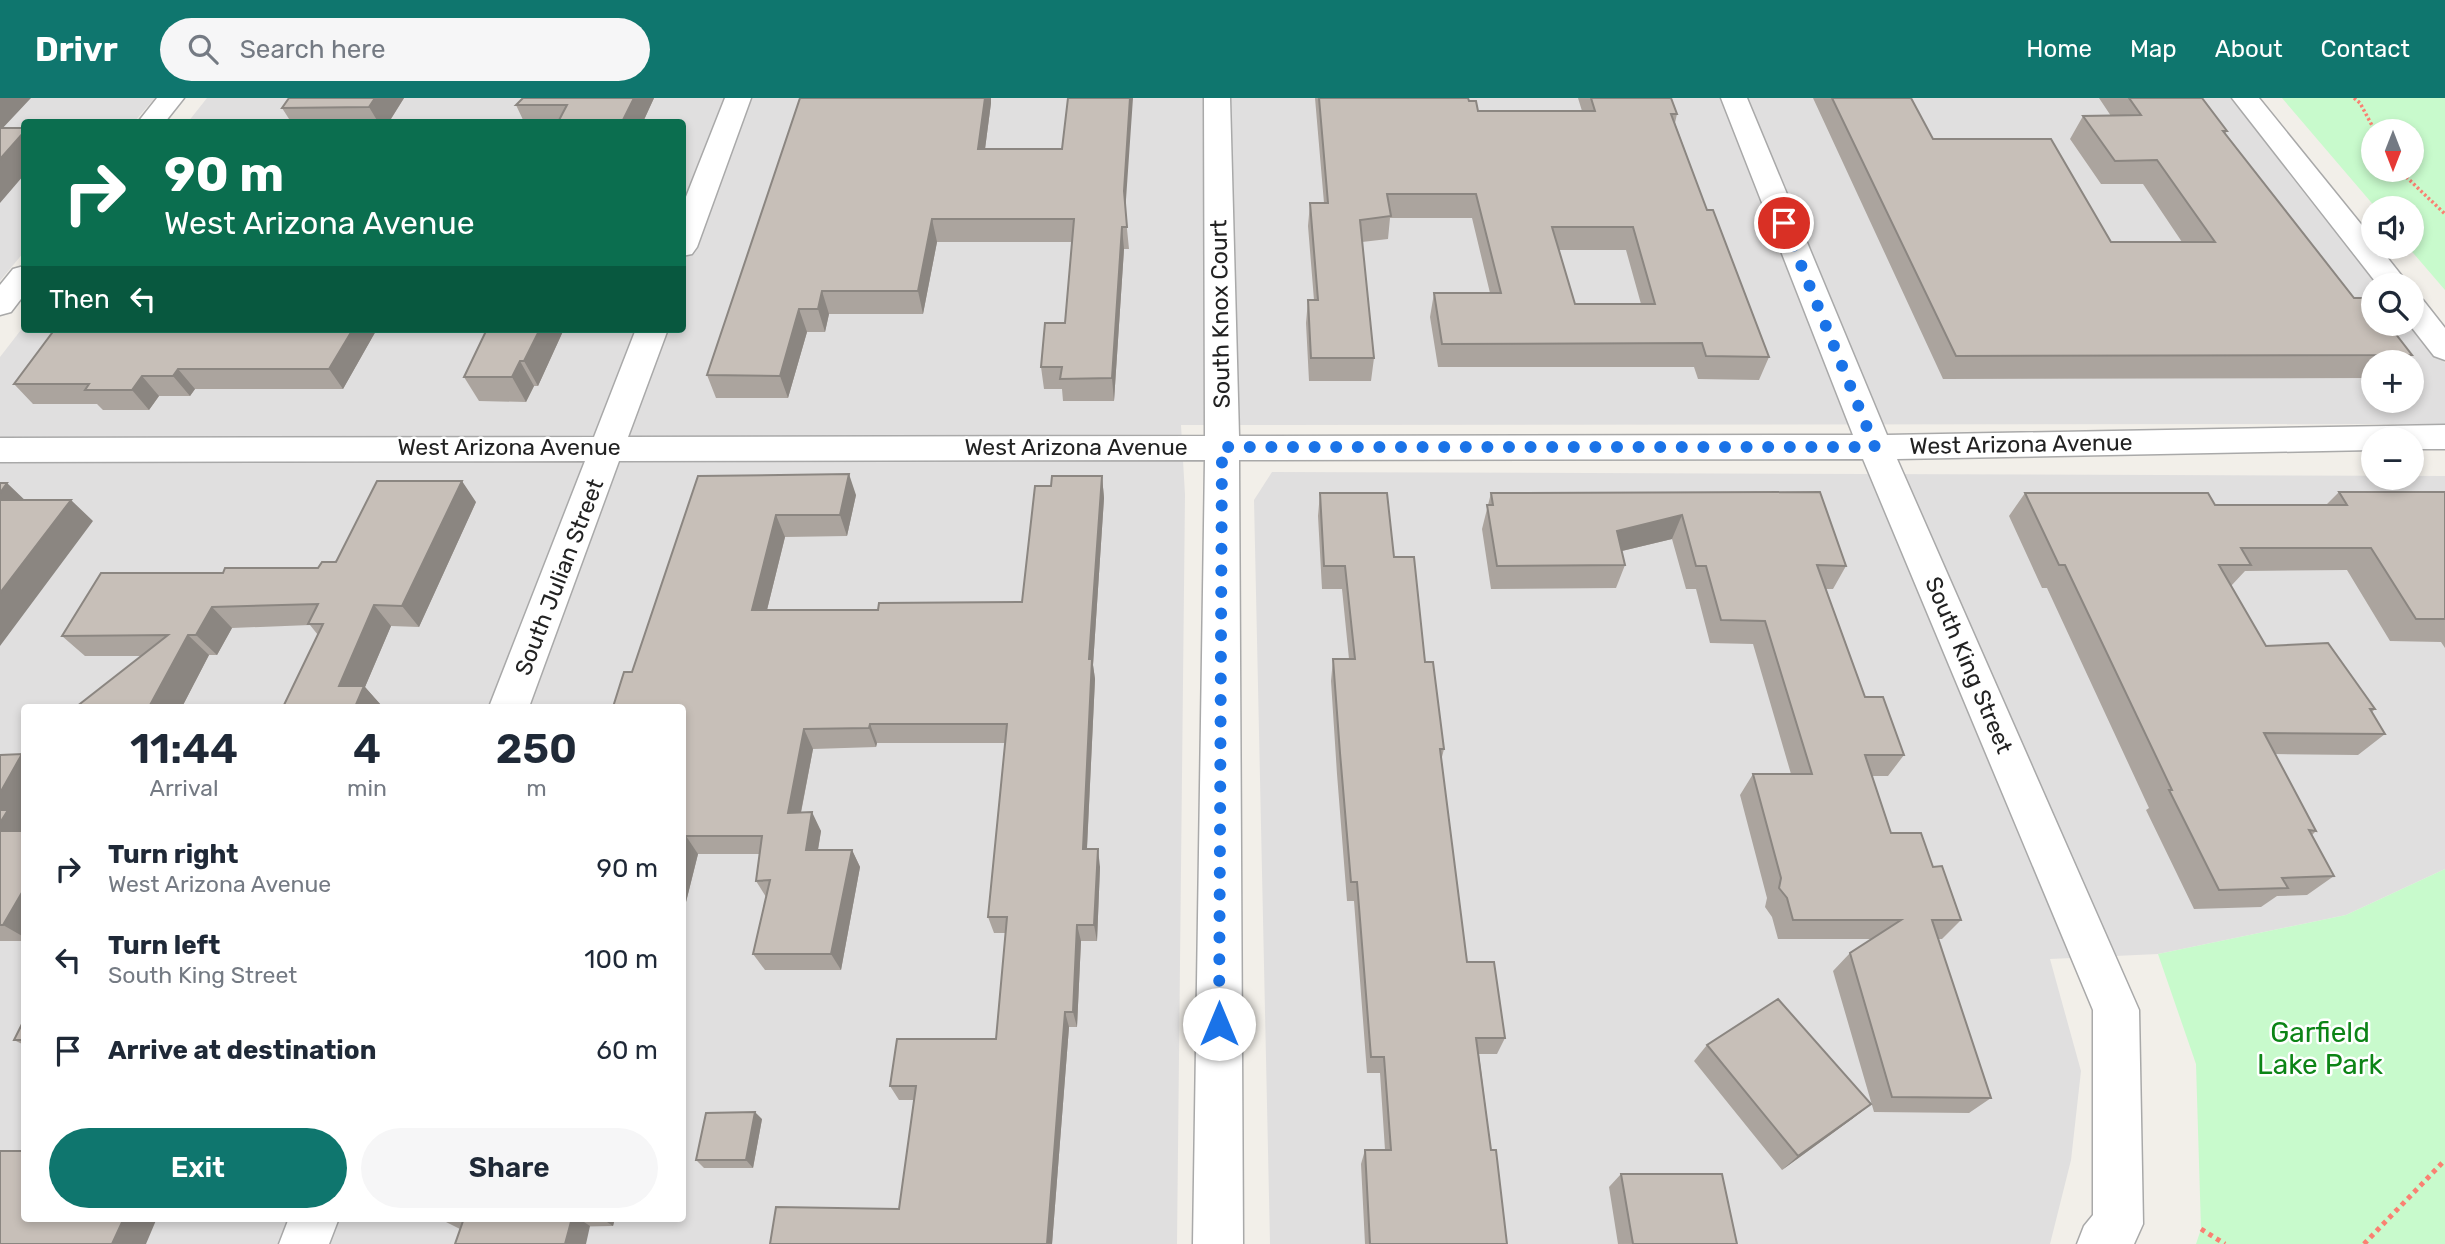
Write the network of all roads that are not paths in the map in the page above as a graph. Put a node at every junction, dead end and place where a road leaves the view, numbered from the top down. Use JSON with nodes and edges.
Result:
{"nodes":[{"id":1,"x":171,"y":98,"type":"edge"},
{"id":2,"x":737,"y":98,"type":"edge"},
{"id":3,"x":1217,"y":98,"type":"edge"},
{"id":4,"x":1734,"y":98,"type":"edge"},
{"id":5,"x":2245,"y":98,"type":"edge"},
{"id":6,"x":154,"y":119,"type":"edge"},
{"id":7,"x":686,"y":236,"type":"edge"},
{"id":8,"x":2385,"y":273,"type":"edge"},
{"id":9,"x":21,"y":279,"type":"edge"},
{"id":10,"x":0,"y":305,"type":"edge"},
{"id":11,"x":2424,"y":322,"type":"edge"},
{"id":12,"x":651,"y":333,"type":"edge"},
{"id":13,"x":2445,"y":349,"type":"edge"},
{"id":14,"x":2445,"y":437,"type":"edge"},
{"id":15,"x":608,"y":447,"type":"junction"},
{"id":16,"x":1222,"y":447,"type":"junction"},
{"id":17,"x":1875,"y":447,"type":"junction"},
{"id":18,"x":0,"y":450,"type":"edge"},
{"id":19,"x":510,"y":704,"type":"edge"},
{"id":20,"x":312,"y":1222,"type":"edge"},
{"id":21,"x":304,"y":1244,"type":"edge"},
{"id":22,"x":1218,"y":1244,"type":"edge"},
{"id":23,"x":2102,"y":1244,"type":"edge"}],
"edges":[{"from":1,"to":6,"type":"street"},
{"from":2,"to":7,"type":"street"},
{"from":3,"to":16,"type":"street","name":"South Knox Court"},
{"from":4,"to":17,"type":"street","name":"South King Street"},
{"from":5,"to":8,"type":"street"},
{"from":9,"to":10,"type":"street"},
{"from":11,"to":13,"type":"street"},
{"from":12,"to":15,"type":"street","name":"South Julian Street"},
{"from":14,"to":17,"type":"street","name":"West Arizona Avenue"},
{"from":15,"to":16,"type":"street","name":"West Arizona Avenue"},
{"from":15,"to":18,"type":"street","name":"West Arizona Avenue"},
{"from":15,"to":19,"type":"street","name":"South Julian Street"},
{"from":16,"to":17,"type":"street","name":"West Arizona Avenue"},
{"from":16,"to":22,"type":"street","name":"South Knox Court"},
{"from":17,"to":23,"type":"street","name":"South King Street"},
{"from":20,"to":21,"type":"street"}]}
